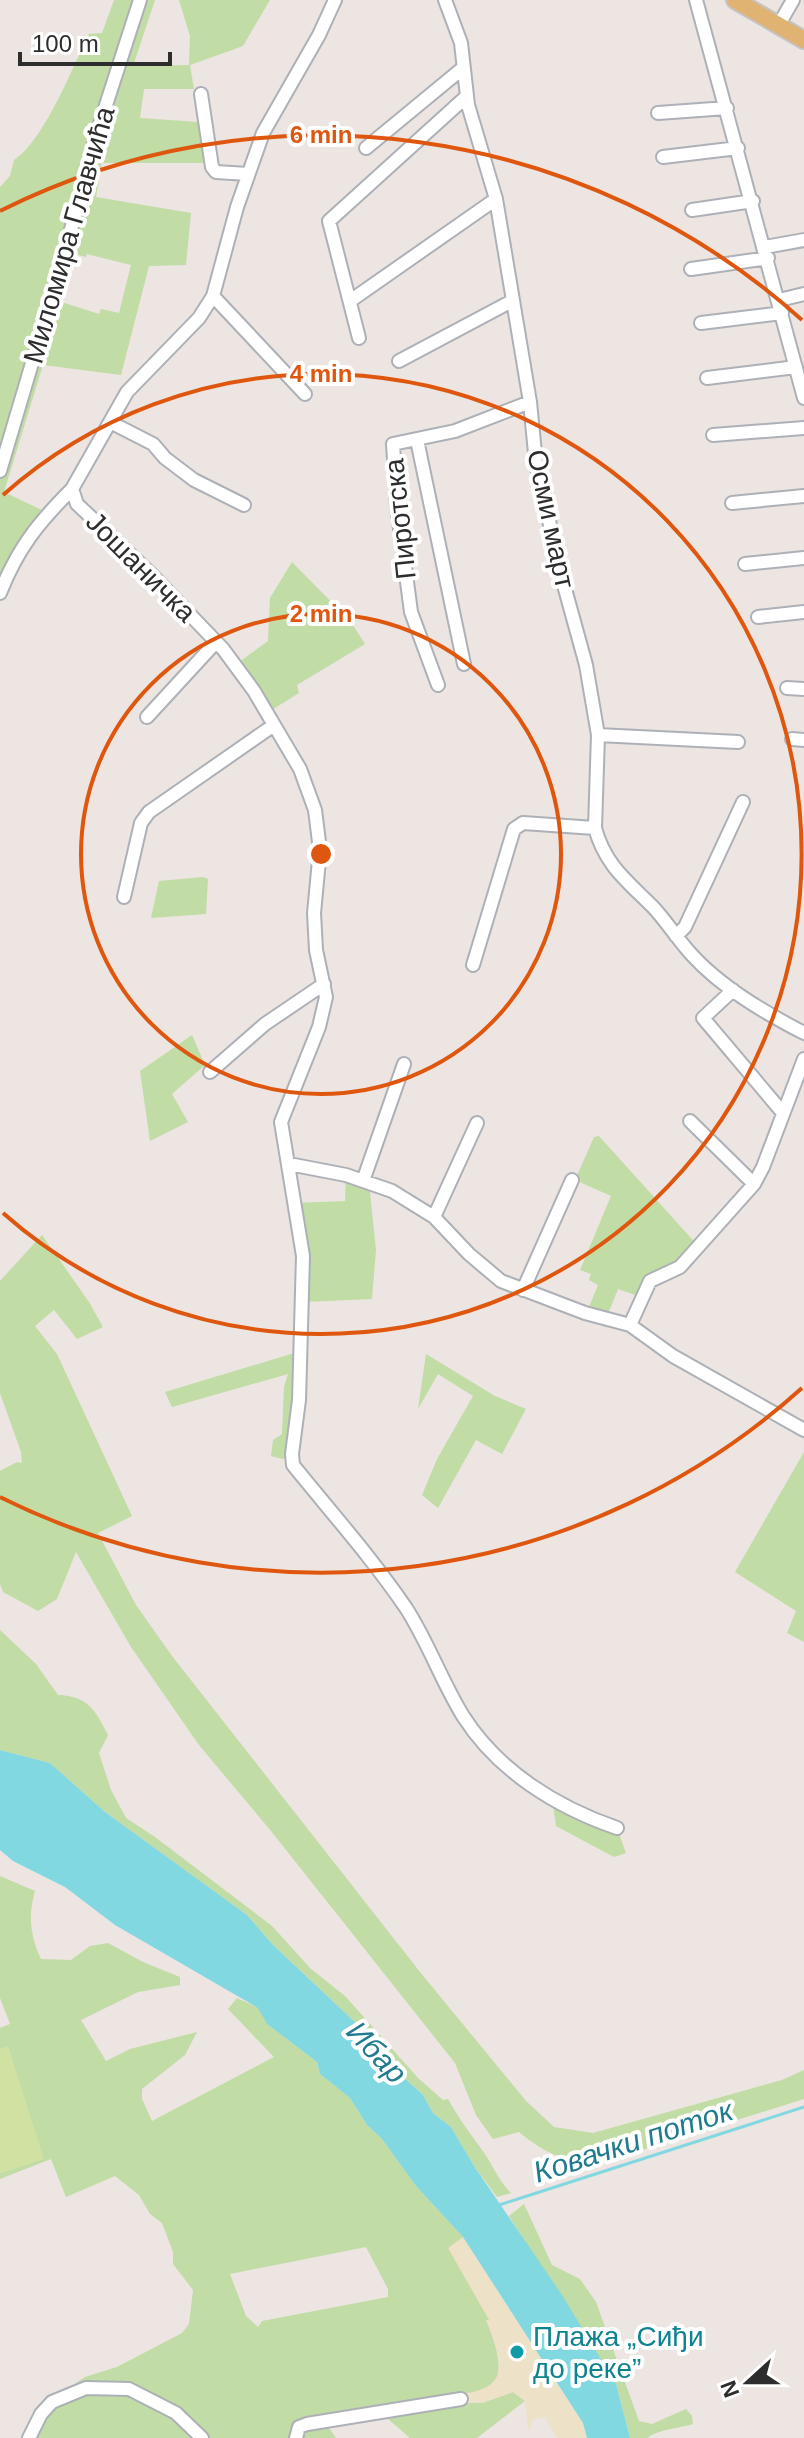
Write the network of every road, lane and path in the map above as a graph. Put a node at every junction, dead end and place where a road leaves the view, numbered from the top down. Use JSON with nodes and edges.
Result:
{"nodes":[{"id":1,"x":140,"y":0,"type":"edge"},
{"id":2,"x":335,"y":0,"type":"edge"},
{"id":3,"x":445,"y":0,"type":"edge"},
{"id":4,"x":696,"y":0,"type":"edge"},
{"id":5,"x":735,"y":0,"type":"edge"},
{"id":6,"x":793,"y":0,"type":"edge"},
{"id":7,"x":778,"y":26,"type":"junction"},
{"id":8,"x":804,"y":40,"type":"edge"},
{"id":9,"x":463,"y":68,"type":"junction"},
{"id":10,"x":201,"y":94,"type":"dead end"},
{"id":11,"x":467,"y":96,"type":"junction"},
{"id":12,"x":727,"y":108,"type":"junction"},
{"id":13,"x":658,"y":113,"type":"dead end"},
{"id":14,"x":366,"y":148,"type":"dead end"},
{"id":15,"x":738,"y":148,"type":"junction"},
{"id":16,"x":663,"y":157,"type":"dead end"},
{"id":17,"x":248,"y":174,"type":"junction"},
{"id":18,"x":496,"y":199,"type":"junction"},
{"id":19,"x":753,"y":201,"type":"junction"},
{"id":20,"x":692,"y":210,"type":"dead end"},
{"id":21,"x":804,"y":240,"type":"edge"},
{"id":22,"x":766,"y":253,"type":"junction"},
{"id":23,"x":691,"y":269,"type":"dead end"},
{"id":24,"x":804,"y":294,"type":"edge"},
{"id":25,"x":213,"y":296,"type":"junction"},
{"id":26,"x":350,"y":301,"type":"junction"},
{"id":27,"x":512,"y":301,"type":"junction"},
{"id":28,"x":780,"y":306,"type":"junction"},
{"id":29,"x":701,"y":323,"type":"dead end"},
{"id":30,"x":359,"y":338,"type":"dead end"},
{"id":31,"x":798,"y":360,"type":"edge"},
{"id":32,"x":399,"y":361,"type":"dead end"},
{"id":33,"x":707,"y":378,"type":"dead end"},
{"id":34,"x":305,"y":394,"type":"dead end"},
{"id":35,"x":804,"y":398,"type":"edge"},
{"id":36,"x":530,"y":402,"type":"junction"},
{"id":37,"x":110,"y":422,"type":"junction"},
{"id":38,"x":804,"y":428,"type":"edge"},
{"id":39,"x":713,"y":435,"type":"dead end"},
{"id":40,"x":417,"y":440,"type":"junction"},
{"id":41,"x":0,"y":471,"type":"edge"},
{"id":42,"x":72,"y":489,"type":"junction"},
{"id":43,"x":804,"y":496,"type":"edge"},
{"id":44,"x":732,"y":503,"type":"dead end"},
{"id":45,"x":244,"y":505,"type":"dead end"},
{"id":46,"x":804,"y":558,"type":"edge"},
{"id":47,"x":745,"y":564,"type":"dead end"},
{"id":48,"x":0,"y":593,"type":"edge"},
{"id":49,"x":804,"y":612,"type":"edge"},
{"id":50,"x":758,"y":617,"type":"dead end"},
{"id":51,"x":216,"y":642,"type":"junction"},
{"id":52,"x":464,"y":664,"type":"dead end"},
{"id":53,"x":438,"y":685,"type":"dead end"},
{"id":54,"x":787,"y":688,"type":"dead end"},
{"id":55,"x":804,"y":689,"type":"edge"},
{"id":56,"x":147,"y":717,"type":"dead end"},
{"id":57,"x":274,"y":725,"type":"junction"},
{"id":58,"x":598,"y":735,"type":"junction"},
{"id":59,"x":738,"y":742,"type":"dead end"},
{"id":60,"x":743,"y":802,"type":"dead end"},
{"id":61,"x":595,"y":828,"type":"junction"},
{"id":62,"x":124,"y":897,"type":"dead end"},
{"id":63,"x":676,"y":936,"type":"junction"},
{"id":64,"x":473,"y":965,"type":"dead end"},
{"id":65,"x":324,"y":984,"type":"junction"},
{"id":66,"x":733,"y":990,"type":"junction"},
{"id":67,"x":804,"y":1033,"type":"edge"},
{"id":68,"x":804,"y":1059,"type":"edge"},
{"id":69,"x":404,"y":1064,"type":"dead end"},
{"id":70,"x":210,"y":1072,"type":"dead end"},
{"id":71,"x":783,"y":1113,"type":"junction"},
{"id":72,"x":690,"y":1121,"type":"dead end"},
{"id":73,"x":477,"y":1123,"type":"dead end"},
{"id":74,"x":289,"y":1164,"type":"junction"},
{"id":75,"x":572,"y":1180,"type":"dead end"},
{"id":76,"x":363,"y":1181,"type":"junction"},
{"id":77,"x":754,"y":1184,"type":"junction"},
{"id":78,"x":434,"y":1217,"type":"junction"},
{"id":79,"x":523,"y":1290,"type":"junction"},
{"id":80,"x":630,"y":1325,"type":"junction"},
{"id":81,"x":804,"y":1430,"type":"edge"},
{"id":82,"x":617,"y":1828,"type":"dead end"},
{"id":83,"x":461,"y":2399,"type":"dead end"},
{"id":84,"x":29,"y":2438,"type":"edge"},
{"id":85,"x":202,"y":2438,"type":"edge"},
{"id":86,"x":296,"y":2438,"type":"edge"}],
"edges":[{"from":1,"to":41,"type":"street","name":"Миломира Главчића"},
{"from":2,"to":17,"type":"street","name":"Јошаничка"},
{"from":3,"to":9,"type":"street","name":"Осми март"},
{"from":4,"to":12,"type":"street"},
{"from":5,"to":7,"type":"main road"},
{"from":6,"to":7,"type":"street"},
{"from":7,"to":8,"type":"main road"},
{"from":9,"to":11,"type":"street","name":"Осми март"},
{"from":9,"to":14,"type":"street"},
{"from":10,"to":17,"type":"street"},
{"from":11,"to":18,"type":"street","name":"Осми март"},
{"from":11,"to":26,"type":"street"},
{"from":12,"to":13,"type":"street"},
{"from":12,"to":15,"type":"street"},
{"from":15,"to":16,"type":"street"},
{"from":15,"to":19,"type":"street"},
{"from":17,"to":25,"type":"street","name":"Јошаничка"},
{"from":18,"to":26,"type":"street"},
{"from":18,"to":27,"type":"street","name":"Осми март"},
{"from":19,"to":20,"type":"street"},
{"from":19,"to":22,"type":"street"},
{"from":21,"to":22,"type":"street"},
{"from":22,"to":23,"type":"street"},
{"from":22,"to":28,"type":"street"},
{"from":24,"to":28,"type":"street"},
{"from":25,"to":34,"type":"street"},
{"from":25,"to":37,"type":"street","name":"Јошаничка"},
{"from":26,"to":30,"type":"street"},
{"from":27,"to":32,"type":"street"},
{"from":27,"to":36,"type":"street","name":"Осми март"},
{"from":28,"to":29,"type":"street"},
{"from":28,"to":31,"type":"street"},
{"from":31,"to":33,"type":"street"},
{"from":31,"to":35,"type":"street"},
{"from":36,"to":40,"type":"street","name":"Пиротска"},
{"from":36,"to":58,"type":"street","name":"Осми март"},
{"from":37,"to":42,"type":"street","name":"Јошаничка"},
{"from":37,"to":45,"type":"street"},
{"from":38,"to":39,"type":"street"},
{"from":40,"to":52,"type":"street"},
{"from":40,"to":53,"type":"street","name":"Пиротска"},
{"from":42,"to":48,"type":"street","name":"Јошаничка"},
{"from":42,"to":51,"type":"street","name":"Јошаничка"},
{"from":43,"to":44,"type":"street"},
{"from":46,"to":47,"type":"street"},
{"from":49,"to":50,"type":"street"},
{"from":51,"to":56,"type":"street","name":"Јошаничка"},
{"from":51,"to":57,"type":"street","name":"Јошаничка"},
{"from":54,"to":55,"type":"street"},
{"from":57,"to":62,"type":"street"},
{"from":57,"to":65,"type":"street","name":"Јошаничка"},
{"from":58,"to":59,"type":"street"},
{"from":58,"to":61,"type":"street","name":"Осми март"},
{"from":60,"to":63,"type":"street"},
{"from":61,"to":63,"type":"street","name":"Осми март"},
{"from":61,"to":64,"type":"street"},
{"from":63,"to":66,"type":"street","name":"Осми март"},
{"from":65,"to":70,"type":"street"},
{"from":65,"to":74,"type":"street","name":"Јошаничка"},
{"from":66,"to":67,"type":"street","name":"Осми март"},
{"from":66,"to":71,"type":"street"},
{"from":68,"to":71,"type":"street"},
{"from":69,"to":76,"type":"street"},
{"from":71,"to":77,"type":"street"},
{"from":72,"to":77,"type":"street"},
{"from":73,"to":78,"type":"street"},
{"from":74,"to":76,"type":"street"},
{"from":74,"to":82,"type":"street","name":"Јошаничка"},
{"from":75,"to":79,"type":"street"},
{"from":76,"to":78,"type":"street"},
{"from":77,"to":80,"type":"street"},
{"from":78,"to":79,"type":"street"},
{"from":79,"to":80,"type":"street"},
{"from":80,"to":81,"type":"street"},
{"from":83,"to":86,"type":"street"},
{"from":84,"to":85,"type":"street"}]}
